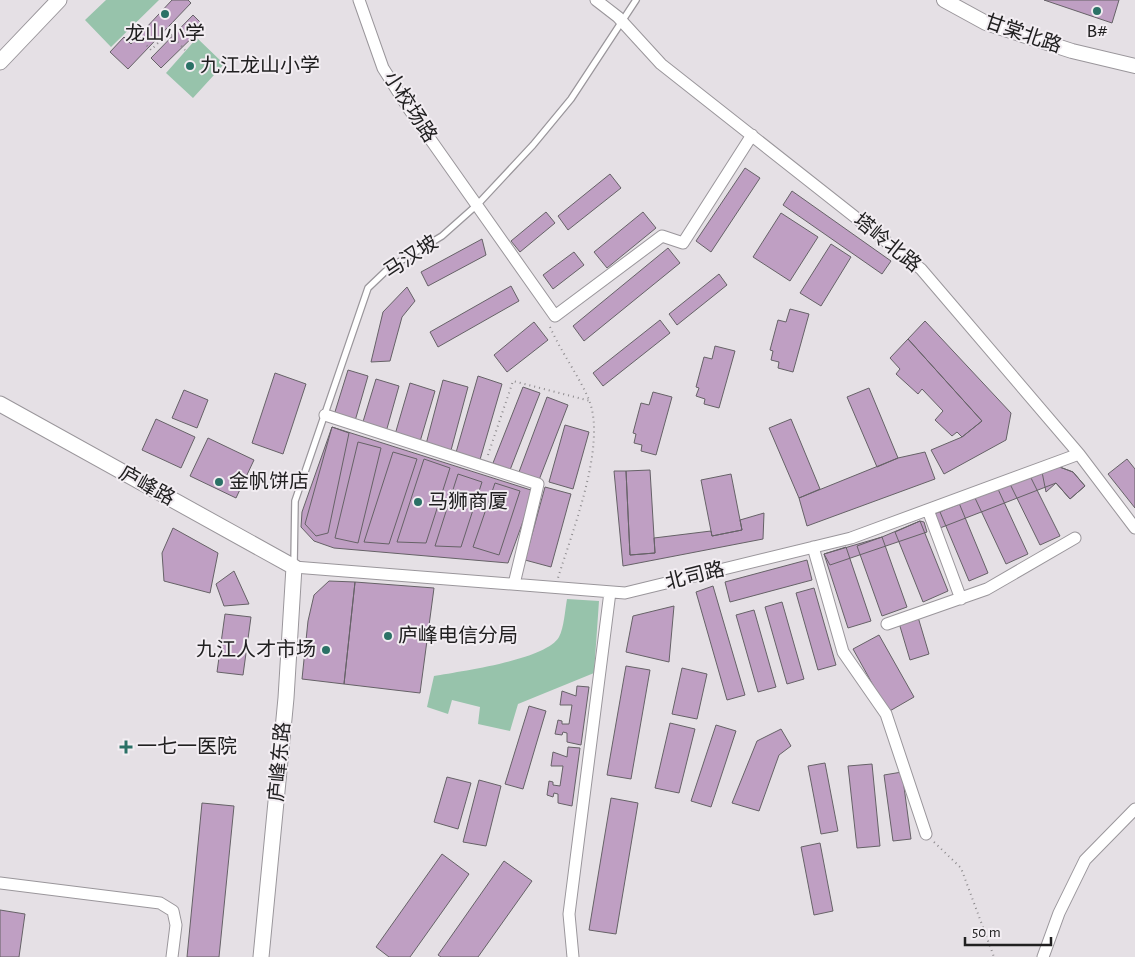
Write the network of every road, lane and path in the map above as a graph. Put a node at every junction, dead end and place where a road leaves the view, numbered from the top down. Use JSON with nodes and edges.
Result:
{"nodes":[{"id":1,"x":60,"y":0,"type":"edge"},
{"id":2,"x":359,"y":0,"type":"edge"},
{"id":3,"x":596,"y":0,"type":"edge"},
{"id":4,"x":636,"y":0,"type":"edge"},
{"id":5,"x":944,"y":0,"type":"edge"},
{"id":6,"x":622,"y":21,"type":"junction"},
{"id":7,"x":133,"y":31,"type":"dead end"},
{"id":8,"x":184,"y":50,"type":"dead end"},
{"id":9,"x":0,"y":62,"type":"edge"},
{"id":10,"x":1135,"y":66,"type":"edge"},
{"id":11,"x":752,"y":135,"type":"junction"},
{"id":12,"x":478,"y":204,"type":"junction"},
{"id":13,"x":550,"y":327,"type":"dead end"},
{"id":14,"x":590,"y":401,"type":"junction"},
{"id":15,"x":0,"y":404,"type":"edge"},
{"id":16,"x":325,"y":415,"type":"junction"},
{"id":17,"x":1078,"y":454,"type":"junction"},
{"id":18,"x":484,"y":467,"type":"junction"},
{"id":19,"x":928,"y":510,"type":"junction"},
{"id":20,"x":1135,"y":528,"type":"edge"},
{"id":21,"x":1075,"y":538,"type":"dead end"},
{"id":22,"x":813,"y":548,"type":"junction"},
{"id":23,"x":294,"y":568,"type":"junction"},
{"id":24,"x":514,"y":584,"type":"junction"},
{"id":25,"x":555,"y":587,"type":"junction"},
{"id":26,"x":610,"y":592,"type":"junction"},
{"id":27,"x":961,"y":599,"type":"junction"},
{"id":28,"x":887,"y":624,"type":"dead end"},
{"id":29,"x":1135,"y":809,"type":"edge"},
{"id":30,"x":926,"y":834,"type":"joint"},
{"id":31,"x":0,"y":883,"type":"edge"},
{"id":32,"x":172,"y":957,"type":"edge"},
{"id":33,"x":261,"y":957,"type":"edge"},
{"id":34,"x":573,"y":957,"type":"edge"},
{"id":35,"x":994,"y":957,"type":"edge"},
{"id":36,"x":1042,"y":957,"type":"edge"}],
"edges":[{"from":1,"to":9,"type":"main road"},
{"from":2,"to":12,"type":"street","name":"小校场路"},
{"from":3,"to":6,"type":"street","name":"塔岭北路"},
{"from":4,"to":6,"type":"lane","name":"马汉坡"},
{"from":5,"to":10,"type":"street","name":"甘棠北路"},
{"from":6,"to":11,"type":"street","name":"塔岭北路"},
{"from":6,"to":12,"type":"lane","name":"马汉坡"},
{"from":7,"to":8,"type":"path"},
{"from":11,"to":12,"type":"street","name":"小校场路"},
{"from":11,"to":17,"type":"street","name":"塔岭北路"},
{"from":12,"to":16,"type":"lane","name":"马汉坡"},
{"from":13,"to":14,"type":"path"},
{"from":14,"to":18,"type":"path"},
{"from":14,"to":25,"type":"path"},
{"from":15,"to":23,"type":"main road","name":"庐峰路"},
{"from":16,"to":18,"type":"street"},
{"from":16,"to":23,"type":"lane","name":"马汉坡"},
{"from":17,"to":19,"type":"street","name":"北司路"},
{"from":17,"to":20,"type":"street","name":"塔岭北路"},
{"from":18,"to":24,"type":"street"},
{"from":19,"to":22,"type":"street","name":"北司路"},
{"from":19,"to":27,"type":"street"},
{"from":21,"to":27,"type":"street"},
{"from":22,"to":26,"type":"street","name":"北司路"},
{"from":22,"to":30,"type":"street"},
{"from":23,"to":24,"type":"street","name":"北司路"},
{"from":23,"to":33,"type":"main road","name":"庐峰东路"},
{"from":24,"to":25,"type":"street","name":"北司路"},
{"from":25,"to":26,"type":"street","name":"北司路"},
{"from":26,"to":34,"type":"street"},
{"from":27,"to":28,"type":"street"},
{"from":29,"to":36,"type":"street"},
{"from":30,"to":35,"type":"path"},
{"from":31,"to":32,"type":"street"}]}
